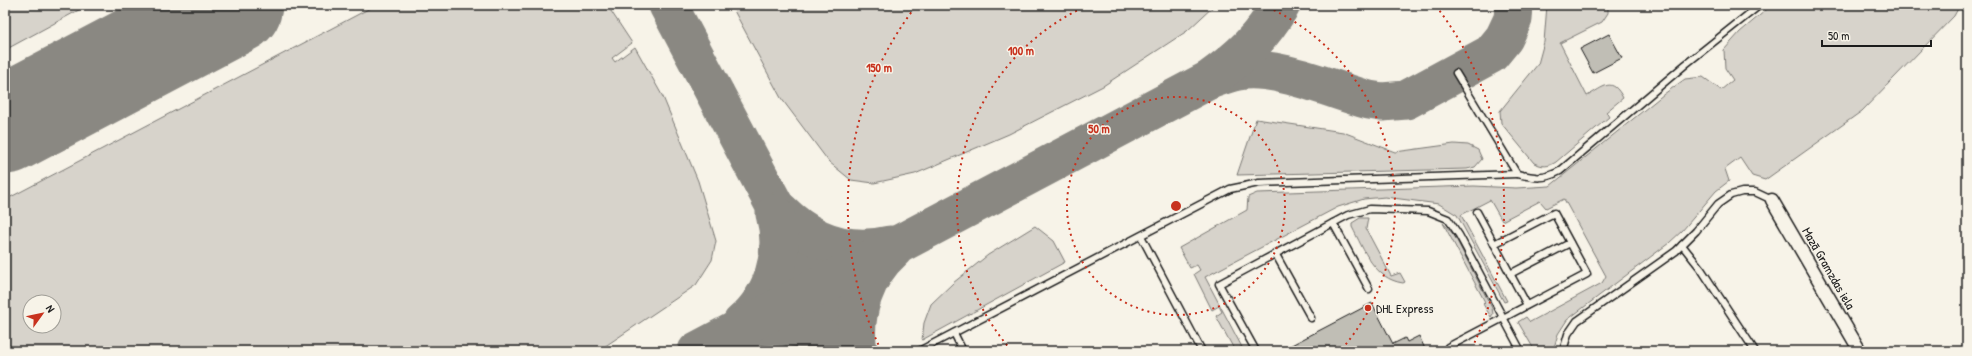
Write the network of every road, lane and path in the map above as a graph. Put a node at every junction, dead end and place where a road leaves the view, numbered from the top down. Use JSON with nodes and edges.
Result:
{"nodes":[{"id":1,"x":1760,"y":5,"type":"edge"},
{"id":2,"x":1456,"y":73,"type":"dead end"},
{"id":3,"x":1517,"y":174,"type":"junction"},
{"id":4,"x":1772,"y":200,"type":"joint"},
{"id":5,"x":1477,"y":212,"type":"dead end"},
{"id":6,"x":1333,"y":223,"type":"junction"},
{"id":7,"x":1141,"y":236,"type":"junction"},
{"id":8,"x":1570,"y":243,"type":"junction"},
{"id":9,"x":1494,"y":244,"type":"junction"},
{"id":10,"x":1682,"y":245,"type":"junction"},
{"id":11,"x":1275,"y":253,"type":"junction"},
{"id":12,"x":1510,"y":274,"type":"junction"},
{"id":13,"x":1369,"y":289,"type":"dead end"},
{"id":14,"x":1527,"y":305,"type":"junction"},
{"id":15,"x":1311,"y":318,"type":"dead end"},
{"id":16,"x":1504,"y":318,"type":"junction"},
{"id":17,"x":954,"y":333,"type":"junction"},
{"id":18,"x":1448,"y":347,"type":"dead end"},
{"id":19,"x":919,"y":351,"type":"edge"},
{"id":20,"x":963,"y":351,"type":"edge"},
{"id":21,"x":1202,"y":351,"type":"edge"},
{"id":22,"x":1256,"y":351,"type":"edge"},
{"id":23,"x":1521,"y":351,"type":"edge"},
{"id":24,"x":1563,"y":351,"type":"edge"},
{"id":25,"x":1755,"y":351,"type":"edge"},
{"id":26,"x":1860,"y":351,"type":"edge"}],
"edges":[{"from":1,"to":3,"type":"lane"},
{"from":2,"to":3,"type":"lane"},
{"from":3,"to":7,"type":"lane"},
{"from":4,"to":10,"type":"lane"},
{"from":4,"to":26,"type":"street","name":"Mazā Gramzdas iela"},
{"from":5,"to":9,"type":"lane"},
{"from":6,"to":11,"type":"lane"},
{"from":6,"to":13,"type":"lane"},
{"from":6,"to":16,"type":"lane"},
{"from":7,"to":17,"type":"lane"},
{"from":7,"to":21,"type":"lane"},
{"from":8,"to":9,"type":"lane"},
{"from":8,"to":12,"type":"lane"},
{"from":8,"to":14,"type":"lane"},
{"from":9,"to":12,"type":"lane"},
{"from":10,"to":24,"type":"lane"},
{"from":10,"to":25,"type":"lane"},
{"from":11,"to":15,"type":"lane"},
{"from":11,"to":22,"type":"lane"},
{"from":12,"to":14,"type":"lane"},
{"from":14,"to":16,"type":"lane"},
{"from":16,"to":18,"type":"lane"},
{"from":16,"to":23,"type":"lane"},
{"from":17,"to":19,"type":"lane"},
{"from":17,"to":20,"type":"lane"}]}
